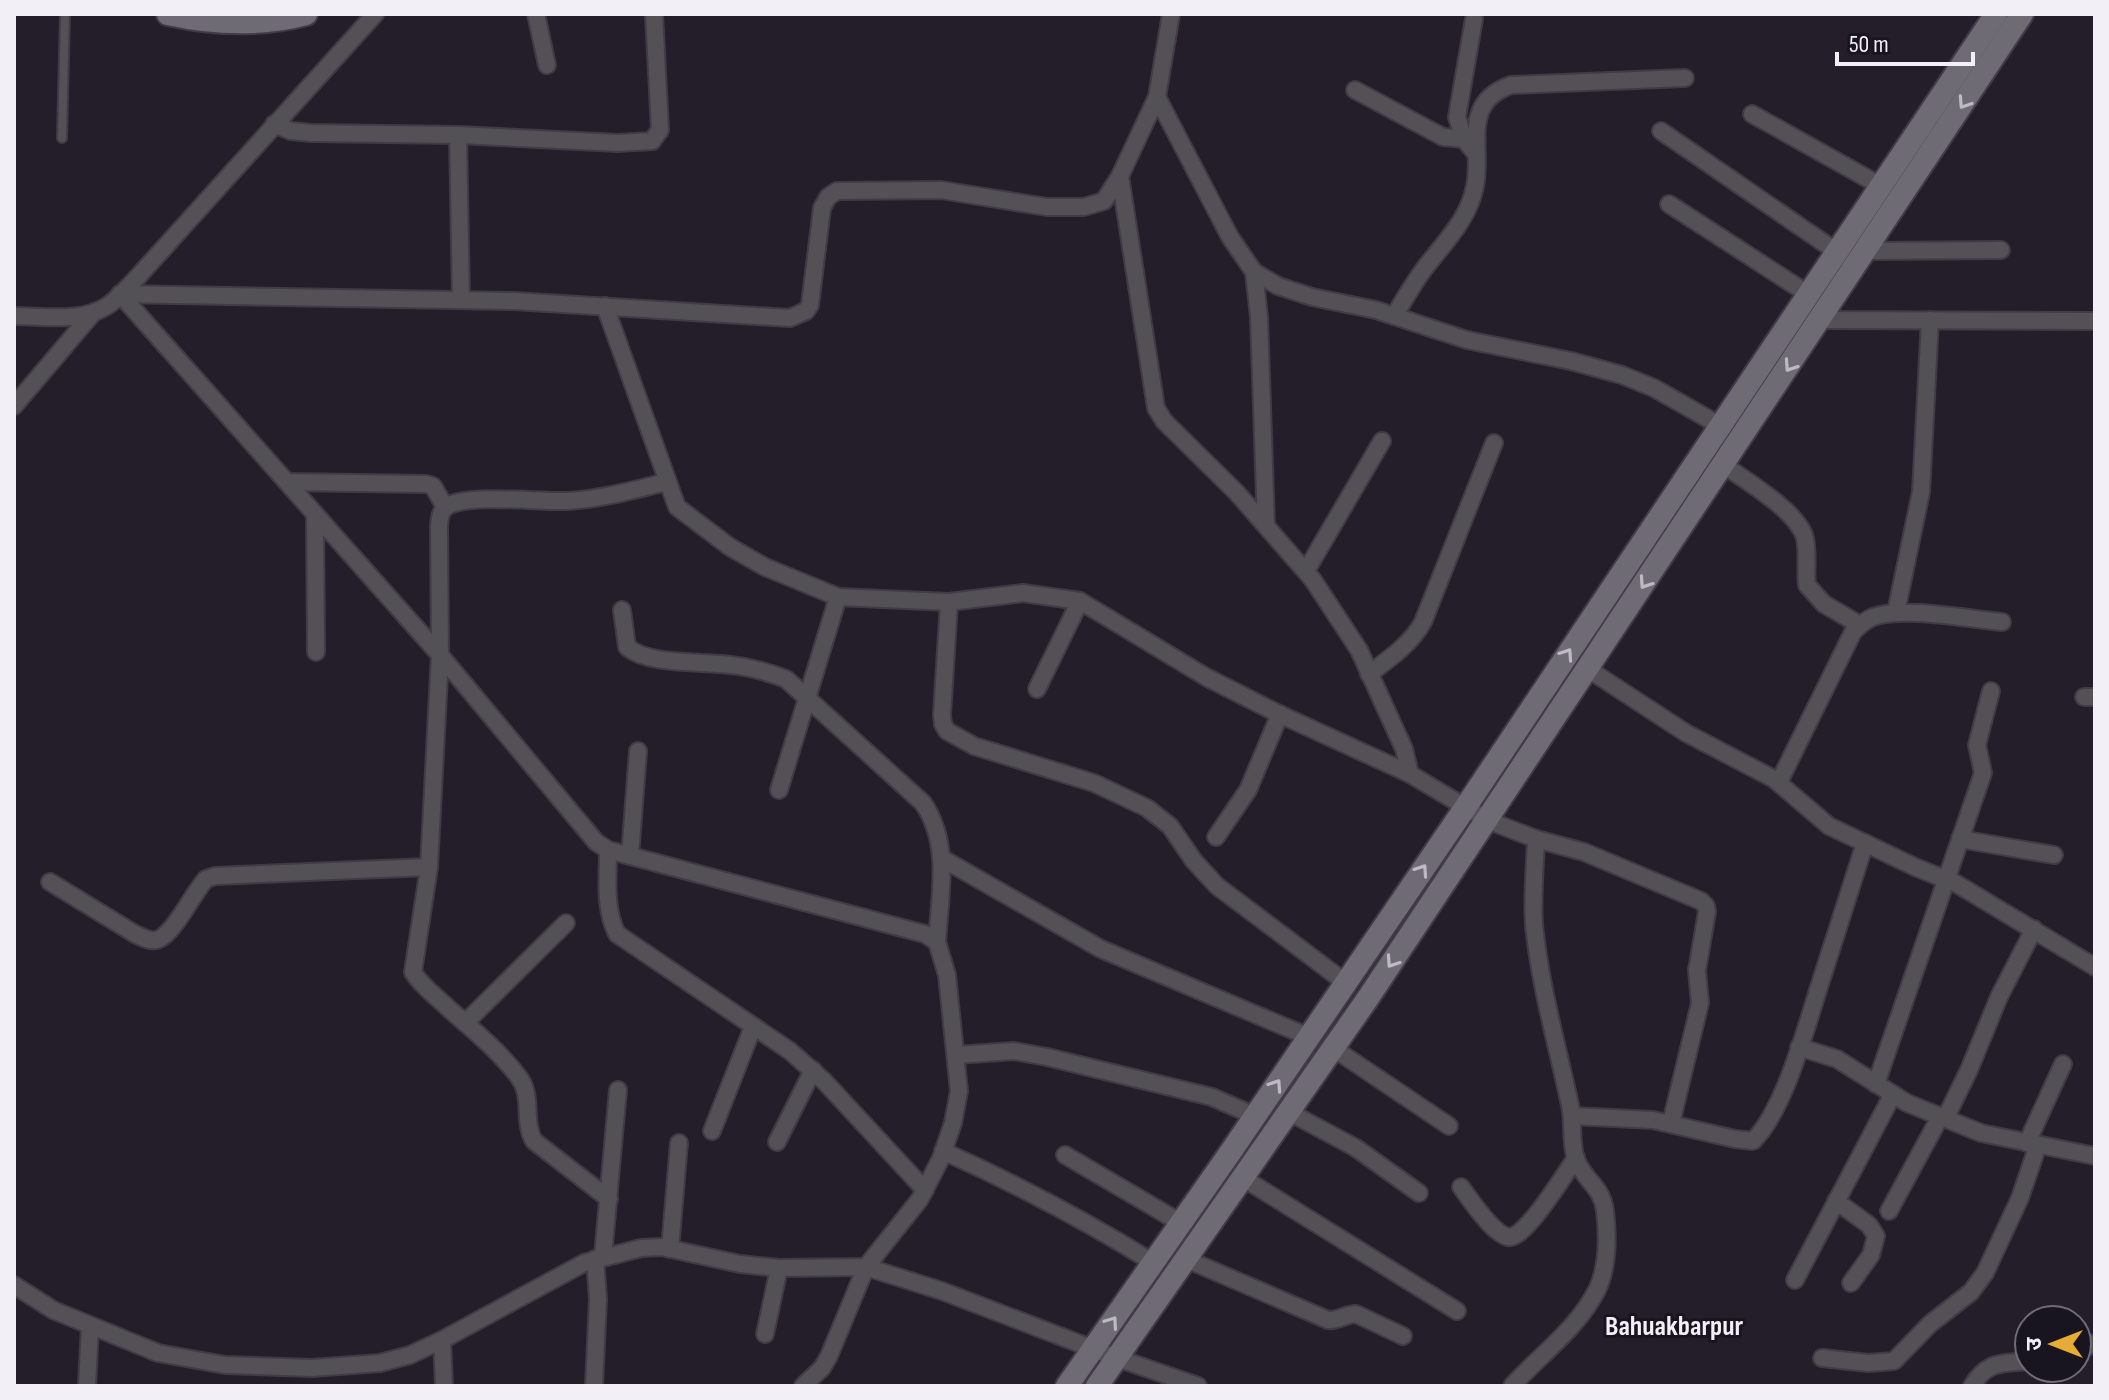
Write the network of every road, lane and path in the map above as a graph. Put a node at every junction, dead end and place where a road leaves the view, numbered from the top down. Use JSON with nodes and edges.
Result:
{"nodes":[{"id":1,"x":65,"y":14,"type":"edge"},
{"id":2,"x":168,"y":14,"type":"edge"},
{"id":3,"x":306,"y":14,"type":"edge"},
{"id":4,"x":375,"y":14,"type":"edge"},
{"id":5,"x":536,"y":14,"type":"edge"},
{"id":6,"x":654,"y":14,"type":"edge"},
{"id":7,"x":1171,"y":14,"type":"edge"},
{"id":8,"x":1996,"y":14,"type":"edge"},
{"id":9,"x":2022,"y":14,"type":"edge"},
{"id":10,"x":1474,"y":19,"type":"dead end"},
{"id":11,"x":547,"y":65,"type":"dead end"},
{"id":12,"x":1685,"y":78,"type":"dead end"},
{"id":13,"x":1355,"y":90,"type":"dead end"},
{"id":14,"x":1157,"y":97,"type":"junction"},
{"id":15,"x":1752,"y":114,"type":"dead end"},
{"id":16,"x":274,"y":124,"type":"junction"},
{"id":17,"x":1661,"y":131,"type":"dead end"},
{"id":18,"x":458,"y":135,"type":"junction"},
{"id":19,"x":62,"y":138,"type":"dead end"},
{"id":20,"x":1464,"y":139,"type":"junction"},
{"id":21,"x":1476,"y":154,"type":"junction"},
{"id":22,"x":1120,"y":176,"type":"junction"},
{"id":23,"x":1881,"y":186,"type":"junction"},
{"id":24,"x":1669,"y":204,"type":"dead end"},
{"id":25,"x":2001,"y":250,"type":"dead end"},
{"id":26,"x":1866,"y":251,"type":"junction"},
{"id":27,"x":1837,"y":252,"type":"junction"},
{"id":28,"x":1254,"y":272,"type":"junction"},
{"id":29,"x":120,"y":294,"type":"junction"},
{"id":30,"x":1808,"y":294,"type":"junction"},
{"id":31,"x":461,"y":300,"type":"junction"},
{"id":32,"x":605,"y":306,"type":"junction"},
{"id":33,"x":92,"y":314,"type":"junction"},
{"id":34,"x":14,"y":316,"type":"edge"},
{"id":35,"x":1394,"y":316,"type":"junction"},
{"id":36,"x":1821,"y":320,"type":"junction"},
{"id":37,"x":1930,"y":320,"type":"junction"},
{"id":38,"x":2095,"y":321,"type":"edge"},
{"id":39,"x":14,"y":406,"type":"edge"},
{"id":40,"x":1719,"y":425,"type":"junction"},
{"id":41,"x":1382,"y":441,"type":"dead end"},
{"id":42,"x":1494,"y":443,"type":"dead end"},
{"id":43,"x":1724,"y":465,"type":"junction"},
{"id":44,"x":287,"y":482,"type":"junction"},
{"id":45,"x":666,"y":482,"type":"junction"},
{"id":46,"x":445,"y":507,"type":"junction"},
{"id":47,"x":315,"y":514,"type":"junction"},
{"id":48,"x":1266,"y":526,"type":"junction"},
{"id":49,"x":1306,"y":571,"type":"junction"},
{"id":50,"x":838,"y":597,"type":"junction"},
{"id":51,"x":1080,"y":601,"type":"junction"},
{"id":52,"x":949,"y":602,"type":"junction"},
{"id":53,"x":622,"y":610,"type":"dead end"},
{"id":54,"x":1896,"y":612,"type":"junction"},
{"id":55,"x":2002,"y":622,"type":"dead end"},
{"id":56,"x":1860,"y":625,"type":"junction"},
{"id":57,"x":316,"y":652,"type":"dead end"},
{"id":58,"x":440,"y":655,"type":"junction"},
{"id":59,"x":1588,"y":669,"type":"junction"},
{"id":60,"x":1369,"y":674,"type":"junction"},
{"id":61,"x":1037,"y":689,"type":"dead end"},
{"id":62,"x":1991,"y":691,"type":"dead end"},
{"id":63,"x":807,"y":696,"type":"junction"},
{"id":64,"x":1280,"y":714,"type":"junction"},
{"id":65,"x":638,"y":751,"type":"dead end"},
{"id":66,"x":1410,"y":774,"type":"junction"},
{"id":67,"x":1779,"y":782,"type":"junction"},
{"id":68,"x":779,"y":790,"type":"dead end"},
{"id":69,"x":1465,"y":808,"type":"junction"},
{"id":70,"x":1487,"y":820,"type":"junction"},
{"id":71,"x":1216,"y":837,"type":"dead end"},
{"id":72,"x":1536,"y":839,"type":"junction"},
{"id":73,"x":1960,"y":839,"type":"junction"},
{"id":74,"x":1865,"y":843,"type":"junction"},
{"id":75,"x":608,"y":850,"type":"junction"},
{"id":76,"x":2054,"y":855,"type":"dead end"},
{"id":77,"x":630,"y":856,"type":"junction"},
{"id":78,"x":943,"y":859,"type":"junction"},
{"id":79,"x":429,"y":867,"type":"junction"},
{"id":80,"x":1945,"y":878,"type":"junction"},
{"id":81,"x":50,"y":882,"type":"dead end"},
{"id":82,"x":566,"y":923,"type":"dead end"},
{"id":83,"x":2034,"y":929,"type":"junction"},
{"id":84,"x":937,"y":942,"type":"junction"},
{"id":85,"x":2095,"y":967,"type":"edge"},
{"id":86,"x":1346,"y":983,"type":"junction"},
{"id":87,"x":465,"y":1023,"type":"junction"},
{"id":88,"x":753,"y":1027,"type":"junction"},
{"id":89,"x":1309,"y":1037,"type":"junction"},
{"id":90,"x":1799,"y":1047,"type":"junction"},
{"id":91,"x":1333,"y":1048,"type":"junction"},
{"id":92,"x":956,"y":1055,"type":"junction"},
{"id":93,"x":2063,"y":1064,"type":"dead end"},
{"id":94,"x":813,"y":1070,"type":"junction"},
{"id":95,"x":1876,"y":1084,"type":"junction"},
{"id":96,"x":618,"y":1090,"type":"dead end"},
{"id":97,"x":1893,"y":1094,"type":"junction"},
{"id":98,"x":1289,"y":1112,"type":"junction"},
{"id":99,"x":1255,"y":1116,"type":"junction"},
{"id":100,"x":1573,"y":1116,"type":"junction"},
{"id":101,"x":1942,"y":1118,"type":"junction"},
{"id":102,"x":1671,"y":1123,"type":"junction"},
{"id":103,"x":1449,"y":1126,"type":"dead end"},
{"id":104,"x":712,"y":1131,"type":"dead end"},
{"id":105,"x":777,"y":1142,"type":"dead end"},
{"id":106,"x":679,"y":1143,"type":"dead end"},
{"id":107,"x":2033,"y":1144,"type":"junction"},
{"id":108,"x":943,"y":1151,"type":"junction"},
{"id":109,"x":1065,"y":1155,"type":"dead end"},
{"id":110,"x":2095,"y":1156,"type":"edge"},
{"id":111,"x":1576,"y":1158,"type":"junction"},
{"id":112,"x":1243,"y":1178,"type":"junction"},
{"id":113,"x":1461,"y":1187,"type":"dead end"},
{"id":114,"x":925,"y":1190,"type":"junction"},
{"id":115,"x":1419,"y":1193,"type":"dead end"},
{"id":116,"x":609,"y":1199,"type":"junction"},
{"id":117,"x":1836,"y":1201,"type":"junction"},
{"id":118,"x":1889,"y":1211,"type":"dead end"},
{"id":119,"x":1181,"y":1223,"type":"junction"},
{"id":120,"x":670,"y":1249,"type":"junction"},
{"id":121,"x":599,"y":1257,"type":"junction"},
{"id":122,"x":1186,"y":1259,"type":"junction"},
{"id":123,"x":1154,"y":1263,"type":"junction"},
{"id":124,"x":866,"y":1267,"type":"junction"},
{"id":125,"x":779,"y":1268,"type":"junction"},
{"id":126,"x":1795,"y":1280,"type":"dead end"},
{"id":127,"x":1851,"y":1283,"type":"dead end"},
{"id":128,"x":14,"y":1285,"type":"edge"},
{"id":129,"x":1457,"y":1311,"type":"dead end"},
{"id":130,"x":90,"y":1326,"type":"junction"},
{"id":131,"x":765,"y":1334,"type":"dead end"},
{"id":132,"x":1403,"y":1336,"type":"dead end"},
{"id":133,"x":442,"y":1340,"type":"junction"},
{"id":134,"x":1094,"y":1348,"type":"junction"},
{"id":135,"x":1117,"y":1358,"type":"junction"},
{"id":136,"x":1822,"y":1358,"type":"dead end"},
{"id":137,"x":2013,"y":1363,"type":"edge"},
{"id":138,"x":87,"y":1386,"type":"edge"},
{"id":139,"x":444,"y":1386,"type":"edge"},
{"id":140,"x":594,"y":1386,"type":"edge"},
{"id":141,"x":803,"y":1386,"type":"edge"},
{"id":142,"x":1067,"y":1386,"type":"edge"},
{"id":143,"x":1097,"y":1386,"type":"edge"},
{"id":144,"x":1198,"y":1386,"type":"edge"},
{"id":145,"x":1512,"y":1386,"type":"edge"},
{"id":146,"x":1972,"y":1386,"type":"edge"}],
"edges":[{"from":1,"to":19,"type":"lane"},
{"from":2,"to":3,"type":"main road"},
{"from":4,"to":16,"type":"street"},
{"from":5,"to":11,"type":"street"},
{"from":6,"to":18,"type":"street"},
{"from":7,"to":14,"type":"street"},
{"from":8,"to":23,"type":"main road"},
{"from":9,"to":26,"type":"main road","one_way":true},
{"from":10,"to":20,"type":"street"},
{"from":12,"to":21,"type":"street"},
{"from":13,"to":20,"type":"street"},
{"from":14,"to":22,"type":"street"},
{"from":14,"to":28,"type":"street"},
{"from":15,"to":23,"type":"street"},
{"from":16,"to":18,"type":"street"},
{"from":16,"to":29,"type":"street"},
{"from":17,"to":27,"type":"street"},
{"from":18,"to":31,"type":"street"},
{"from":20,"to":21,"type":"street"},
{"from":21,"to":35,"type":"street"},
{"from":22,"to":32,"type":"street"},
{"from":22,"to":48,"type":"street"},
{"from":23,"to":27,"type":"main road"},
{"from":24,"to":30,"type":"street"},
{"from":25,"to":26,"type":"street"},
{"from":26,"to":36,"type":"main road"},
{"from":27,"to":30,"type":"main road"},
{"from":28,"to":35,"type":"street"},
{"from":28,"to":48,"type":"street"},
{"from":29,"to":31,"type":"street"},
{"from":29,"to":33,"type":"street"},
{"from":29,"to":44,"type":"street"},
{"from":30,"to":40,"type":"main road"},
{"from":31,"to":32,"type":"street"},
{"from":32,"to":45,"type":"street"},
{"from":33,"to":34,"type":"street"},
{"from":33,"to":39,"type":"street"},
{"from":35,"to":40,"type":"street"},
{"from":36,"to":37,"type":"street"},
{"from":36,"to":43,"type":"main road","one_way":true},
{"from":37,"to":38,"type":"street"},
{"from":37,"to":54,"type":"street"},
{"from":69,"to":40,"type":"main road","one_way":true},
{"from":41,"to":49,"type":"street"},
{"from":42,"to":60,"type":"street"},
{"from":43,"to":56,"type":"street"},
{"from":43,"to":59,"type":"main road","one_way":true},
{"from":44,"to":46,"type":"street"},
{"from":44,"to":47,"type":"street"},
{"from":45,"to":46,"type":"street"},
{"from":45,"to":50,"type":"street"},
{"from":46,"to":58,"type":"street"},
{"from":47,"to":57,"type":"street"},
{"from":47,"to":58,"type":"street"},
{"from":48,"to":49,"type":"street"},
{"from":49,"to":60,"type":"street"},
{"from":50,"to":52,"type":"street"},
{"from":50,"to":63,"type":"street"},
{"from":51,"to":52,"type":"street"},
{"from":51,"to":61,"type":"street"},
{"from":51,"to":64,"type":"street"},
{"from":52,"to":86,"type":"street"},
{"from":53,"to":63,"type":"street"},
{"from":54,"to":55,"type":"street"},
{"from":54,"to":56,"type":"street"},
{"from":56,"to":67,"type":"street"},
{"from":58,"to":75,"type":"street"},
{"from":58,"to":79,"type":"street"},
{"from":59,"to":67,"type":"street"},
{"from":59,"to":70,"type":"main road"},
{"from":60,"to":66,"type":"street"},
{"from":62,"to":73,"type":"street"},
{"from":63,"to":68,"type":"street"},
{"from":63,"to":78,"type":"street"},
{"from":64,"to":66,"type":"street"},
{"from":64,"to":71,"type":"street"},
{"from":65,"to":77,"type":"street"},
{"from":66,"to":69,"type":"street"},
{"from":67,"to":74,"type":"street"},
{"from":69,"to":70,"type":"street"},
{"from":86,"to":69,"type":"main road","one_way":true},
{"from":70,"to":72,"type":"street"},
{"from":70,"to":91,"type":"main road","one_way":true},
{"from":72,"to":100,"type":"street"},
{"from":72,"to":102,"type":"street"},
{"from":73,"to":76,"type":"street"},
{"from":73,"to":80,"type":"street"},
{"from":74,"to":80,"type":"street"},
{"from":74,"to":90,"type":"street"},
{"from":75,"to":77,"type":"street"},
{"from":75,"to":88,"type":"street"},
{"from":77,"to":84,"type":"street"},
{"from":78,"to":84,"type":"street"},
{"from":78,"to":89,"type":"street"},
{"from":79,"to":81,"type":"street"},
{"from":79,"to":87,"type":"street"},
{"from":80,"to":83,"type":"street"},
{"from":80,"to":95,"type":"street"},
{"from":82,"to":87,"type":"street"},
{"from":83,"to":85,"type":"street"},
{"from":83,"to":101,"type":"street"},
{"from":84,"to":92,"type":"street"},
{"from":86,"to":89,"type":"main road"},
{"from":87,"to":116,"type":"street"},
{"from":88,"to":94,"type":"street"},
{"from":88,"to":104,"type":"street"},
{"from":99,"to":89,"type":"main road","one_way":true},
{"from":90,"to":95,"type":"street"},
{"from":90,"to":102,"type":"street"},
{"from":91,"to":98,"type":"main road"},
{"from":91,"to":103,"type":"street"},
{"from":92,"to":99,"type":"street"},
{"from":92,"to":108,"type":"street"},
{"from":93,"to":107,"type":"street"},
{"from":94,"to":105,"type":"street"},
{"from":94,"to":114,"type":"street"},
{"from":95,"to":97,"type":"street"},
{"from":96,"to":116,"type":"street"},
{"from":97,"to":101,"type":"street"},
{"from":97,"to":117,"type":"street"},
{"from":98,"to":112,"type":"main road"},
{"from":98,"to":115,"type":"street"},
{"from":99,"to":119,"type":"main road"},
{"from":100,"to":102,"type":"street"},
{"from":100,"to":111,"type":"street"},
{"from":101,"to":107,"type":"street"},
{"from":101,"to":118,"type":"street"},
{"from":106,"to":120,"type":"street"},
{"from":107,"to":110,"type":"street"},
{"from":107,"to":136,"type":"street"},
{"from":108,"to":114,"type":"street"},
{"from":108,"to":123,"type":"street"},
{"from":109,"to":119,"type":"street"},
{"from":111,"to":113,"type":"street"},
{"from":111,"to":145,"type":"street"},
{"from":112,"to":122,"type":"main road"},
{"from":112,"to":129,"type":"street"},
{"from":114,"to":124,"type":"street"},
{"from":116,"to":121,"type":"street"},
{"from":117,"to":126,"type":"street"},
{"from":117,"to":127,"type":"street"},
{"from":119,"to":123,"type":"main road"},
{"from":120,"to":121,"type":"street"},
{"from":120,"to":125,"type":"street"},
{"from":121,"to":133,"type":"street"},
{"from":121,"to":140,"type":"street"},
{"from":122,"to":132,"type":"street"},
{"from":122,"to":135,"type":"main road"},
{"from":134,"to":123,"type":"main road","one_way":true},
{"from":124,"to":125,"type":"street"},
{"from":124,"to":134,"type":"street"},
{"from":124,"to":141,"type":"street"},
{"from":125,"to":131,"type":"street"},
{"from":128,"to":130,"type":"street"},
{"from":130,"to":133,"type":"street"},
{"from":130,"to":138,"type":"street"},
{"from":133,"to":139,"type":"street"},
{"from":134,"to":135,"type":"street"},
{"from":134,"to":142,"type":"main road"},
{"from":135,"to":143,"type":"main road"},
{"from":135,"to":144,"type":"street"},
{"from":137,"to":146,"type":"street"}]}
